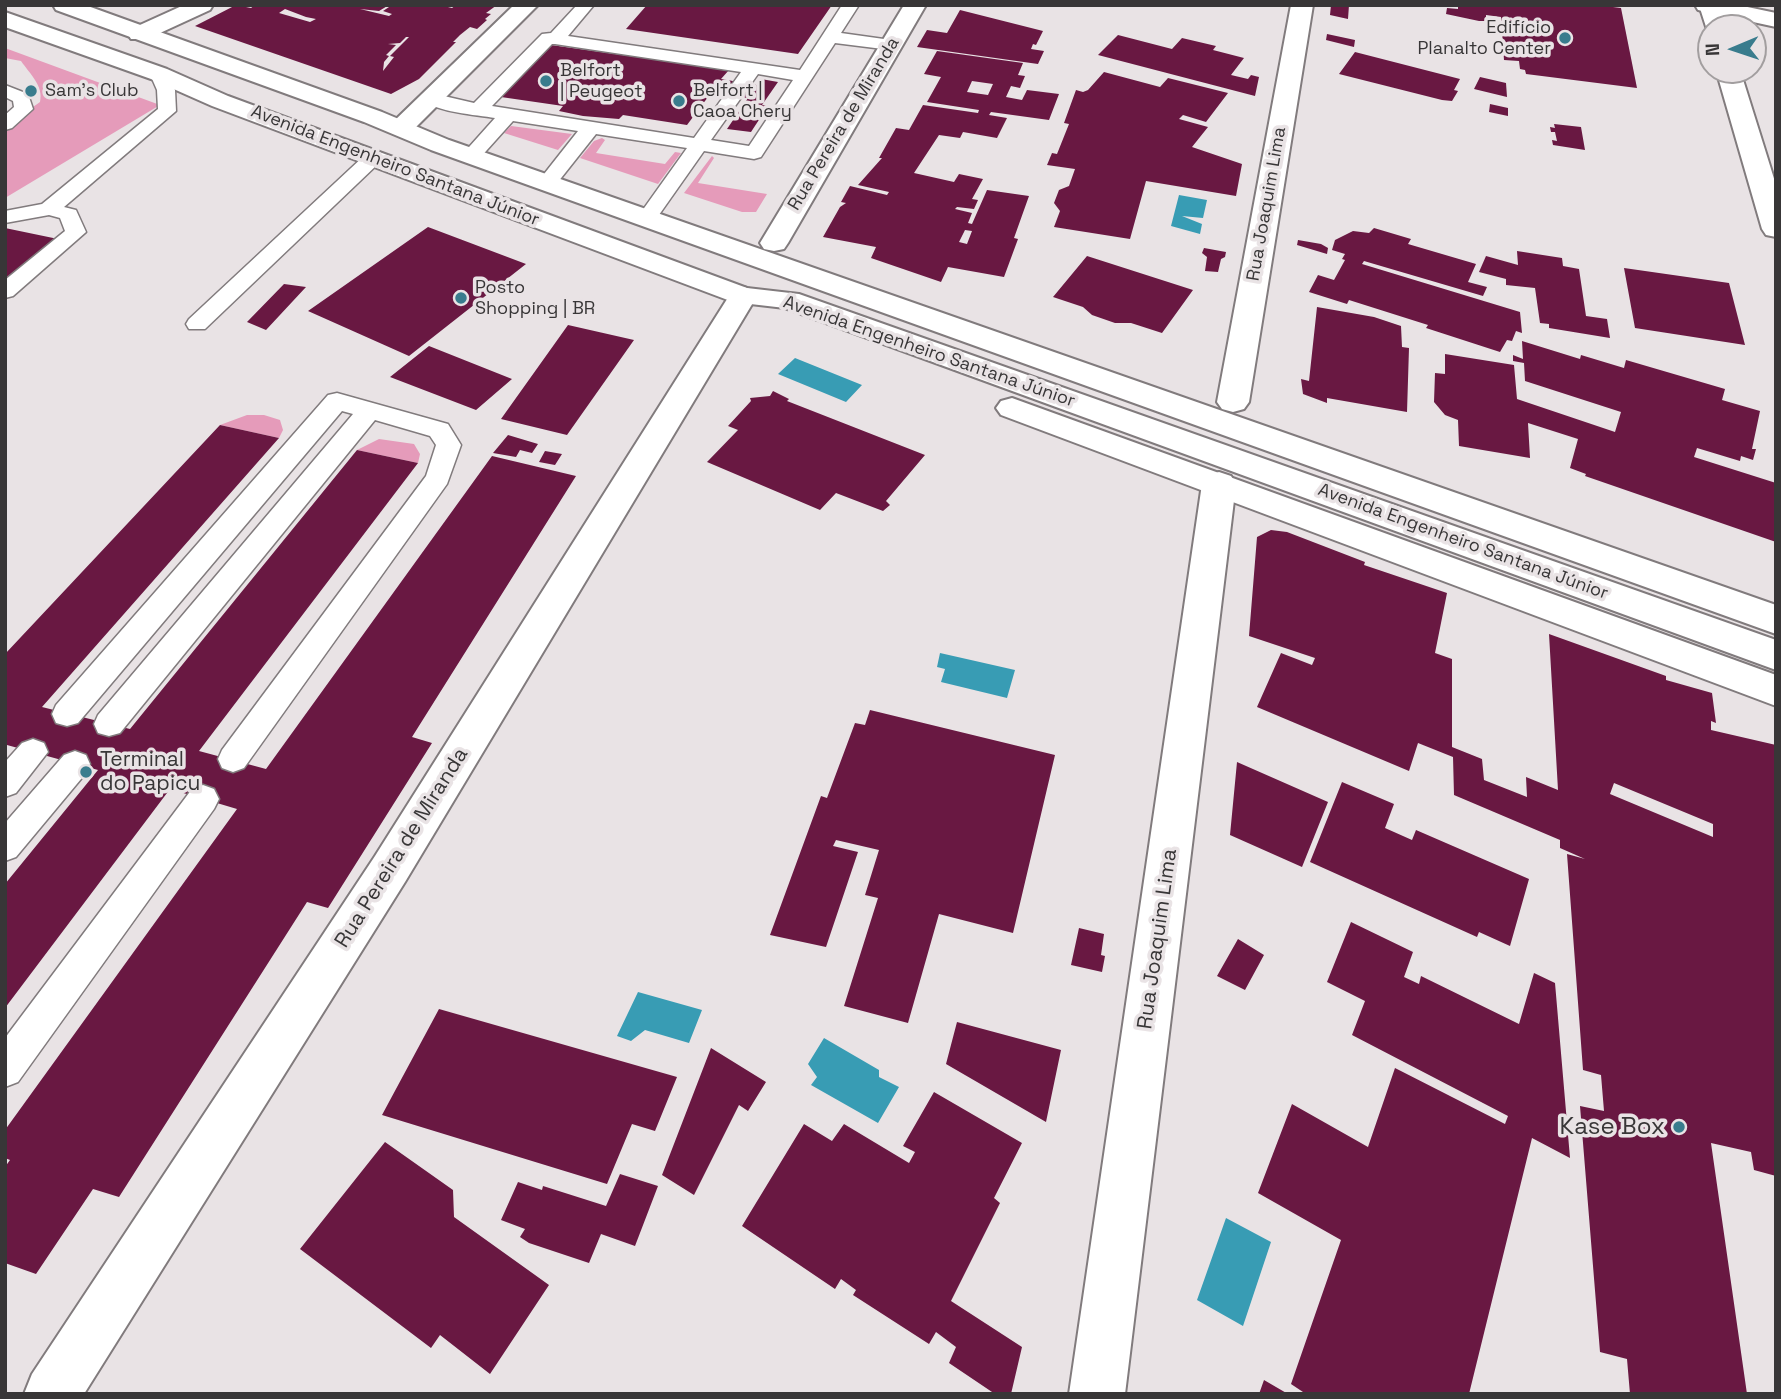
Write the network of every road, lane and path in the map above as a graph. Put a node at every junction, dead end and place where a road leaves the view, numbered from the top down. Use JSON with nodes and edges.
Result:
{"nodes":[{"id":1,"x":64,"y":5,"type":"edge"},
{"id":2,"x":202,"y":5,"type":"edge"},
{"id":3,"x":527,"y":5,"type":"edge"},
{"id":4,"x":586,"y":5,"type":"edge"},
{"id":5,"x":851,"y":5,"type":"edge"},
{"id":6,"x":915,"y":5,"type":"edge"},
{"id":7,"x":1302,"y":5,"type":"edge"},
{"id":8,"x":1709,"y":5,"type":"edge"},
{"id":9,"x":5,"y":19,"type":"edge"},
{"id":10,"x":1776,"y":20,"type":"edge"},
{"id":11,"x":139,"y":34,"type":"junction"},
{"id":12,"x":830,"y":37,"type":"junction"},
{"id":13,"x":555,"y":39,"type":"junction"},
{"id":14,"x":891,"y":45,"type":"junction"},
{"id":15,"x":753,"y":68,"type":"junction"},
{"id":16,"x":159,"y":74,"type":"junction"},
{"id":17,"x":805,"y":76,"type":"junction"},
{"id":18,"x":1732,"y":84,"type":"edge"},
{"id":19,"x":5,"y":90,"type":"edge"},
{"id":20,"x":431,"y":99,"type":"junction"},
{"id":21,"x":479,"y":109,"type":"junction"},
{"id":22,"x":509,"y":114,"type":"junction"},
{"id":23,"x":5,"y":124,"type":"edge"},
{"id":24,"x":591,"y":127,"type":"junction"},
{"id":25,"x":401,"y":128,"type":"junction"},
{"id":26,"x":701,"y":144,"type":"junction"},
{"id":27,"x":440,"y":145,"type":"junction"},
{"id":28,"x":471,"y":156,"type":"junction"},
{"id":29,"x":372,"y":159,"type":"junction"},
{"id":30,"x":547,"y":183,"type":"junction"},
{"id":31,"x":49,"y":209,"type":"junction"},
{"id":32,"x":5,"y":217,"type":"edge"},
{"id":33,"x":646,"y":218,"type":"junction"},
{"id":34,"x":1776,"y":229,"type":"edge"},
{"id":35,"x":690,"y":233,"type":"junction"},
{"id":36,"x":774,"y":243,"type":"junction"},
{"id":37,"x":5,"y":291,"type":"edge"},
{"id":38,"x":743,"y":296,"type":"junction"},
{"id":39,"x":197,"y":324,"type":"dead end"},
{"id":40,"x":1233,"y":402,"type":"junction"},
{"id":41,"x":370,"y":410,"type":"junction"},
{"id":42,"x":1219,"y":484,"type":"junction"},
{"id":43,"x":1776,"y":594,"type":"edge"},
{"id":44,"x":1776,"y":620,"type":"edge"},
{"id":45,"x":1776,"y":656,"type":"edge"},
{"id":46,"x":1776,"y":691,"type":"edge"},
{"id":47,"x":67,"y":714,"type":"dead end"},
{"id":48,"x":108,"y":724,"type":"dead end"},
{"id":49,"x":33,"y":752,"type":"dead end"},
{"id":50,"x":233,"y":760,"type":"dead end"},
{"id":51,"x":75,"y":764,"type":"dead end"},
{"id":52,"x":5,"y":784,"type":"edge"},
{"id":53,"x":203,"y":799,"type":"dead end"},
{"id":54,"x":5,"y":847,"type":"edge"},
{"id":55,"x":5,"y":1069,"type":"edge"},
{"id":56,"x":48,"y":1393,"type":"edge"},
{"id":57,"x":1097,"y":1394,"type":"edge"}],
"edges":[{"from":1,"to":11,"type":"main road","name":"Avenida Engenheiro Santana Júnior"},
{"from":2,"to":11,"type":"main road"},
{"from":3,"to":20,"type":"main road"},
{"from":4,"to":13,"type":"lane"},
{"from":5,"to":12,"type":"lane"},
{"from":6,"to":14,"type":"main road","name":"Rua Pereira de Miranda"},
{"from":7,"to":40,"type":"main road","name":"Rua Joaquim Lima"},
{"from":8,"to":10,"type":"main road"},
{"from":9,"to":16,"type":"main road","name":"Avenida Engenheiro Santana Júnior"},
{"from":11,"to":25,"type":"main road","name":"Avenida Engenheiro Santana Júnior"},
{"from":12,"to":14,"type":"lane"},
{"from":12,"to":17,"type":"lane"},
{"from":13,"to":15,"type":"lane"},
{"from":13,"to":21,"type":"lane"},
{"from":14,"to":36,"type":"main road","name":"Rua Pereira de Miranda"},
{"from":15,"to":17,"type":"lane"},
{"from":15,"to":26,"type":"lane"},
{"from":16,"to":29,"type":"main road","name":"Avenida Engenheiro Santana Júnior"},
{"from":16,"to":31,"type":"lane"},
{"from":17,"to":26,"type":"lane"},
{"from":18,"to":34,"type":"main road"},
{"from":19,"to":23,"type":"lane"},
{"from":20,"to":21,"type":"lane"},
{"from":20,"to":25,"type":"main road"},
{"from":21,"to":22,"type":"lane"},
{"from":22,"to":24,"type":"lane"},
{"from":22,"to":28,"type":"lane"},
{"from":24,"to":26,"type":"lane"},
{"from":24,"to":30,"type":"lane"},
{"from":25,"to":27,"type":"main road","name":"Avenida Engenheiro Santana Júnior"},
{"from":26,"to":33,"type":"lane"},
{"from":27,"to":28,"type":"main road","name":"Avenida Engenheiro Santana Júnior"},
{"from":27,"to":29,"type":"main road"},
{"from":28,"to":30,"type":"main road","name":"Avenida Engenheiro Santana Júnior"},
{"from":29,"to":38,"type":"main road","name":"Avenida Engenheiro Santana Júnior"},
{"from":29,"to":39,"type":"lane"},
{"from":30,"to":33,"type":"main road","name":"Avenida Engenheiro Santana Júnior"},
{"from":31,"to":32,"type":"lane"},
{"from":31,"to":37,"type":"lane"},
{"from":33,"to":35,"type":"main road","name":"Avenida Engenheiro Santana Júnior"},
{"from":35,"to":36,"type":"main road"},
{"from":35,"to":44,"type":"main road","name":"Avenida Engenheiro Santana Júnior"},
{"from":36,"to":40,"type":"main road"},
{"from":38,"to":42,"type":"main road"},
{"from":38,"to":45,"type":"main road","name":"Avenida Engenheiro Santana Júnior"},
{"from":38,"to":56,"type":"main road","name":"Rua Pereira de Miranda"},
{"from":40,"to":43,"type":"main road"},
{"from":41,"to":47,"type":"lane"},
{"from":41,"to":48,"type":"lane"},
{"from":41,"to":50,"type":"lane"},
{"from":42,"to":46,"type":"main road"},
{"from":42,"to":57,"type":"main road","name":"Rua Joaquim Lima"},
{"from":49,"to":52,"type":"lane"},
{"from":51,"to":54,"type":"lane"},
{"from":53,"to":55,"type":"lane"}]}
